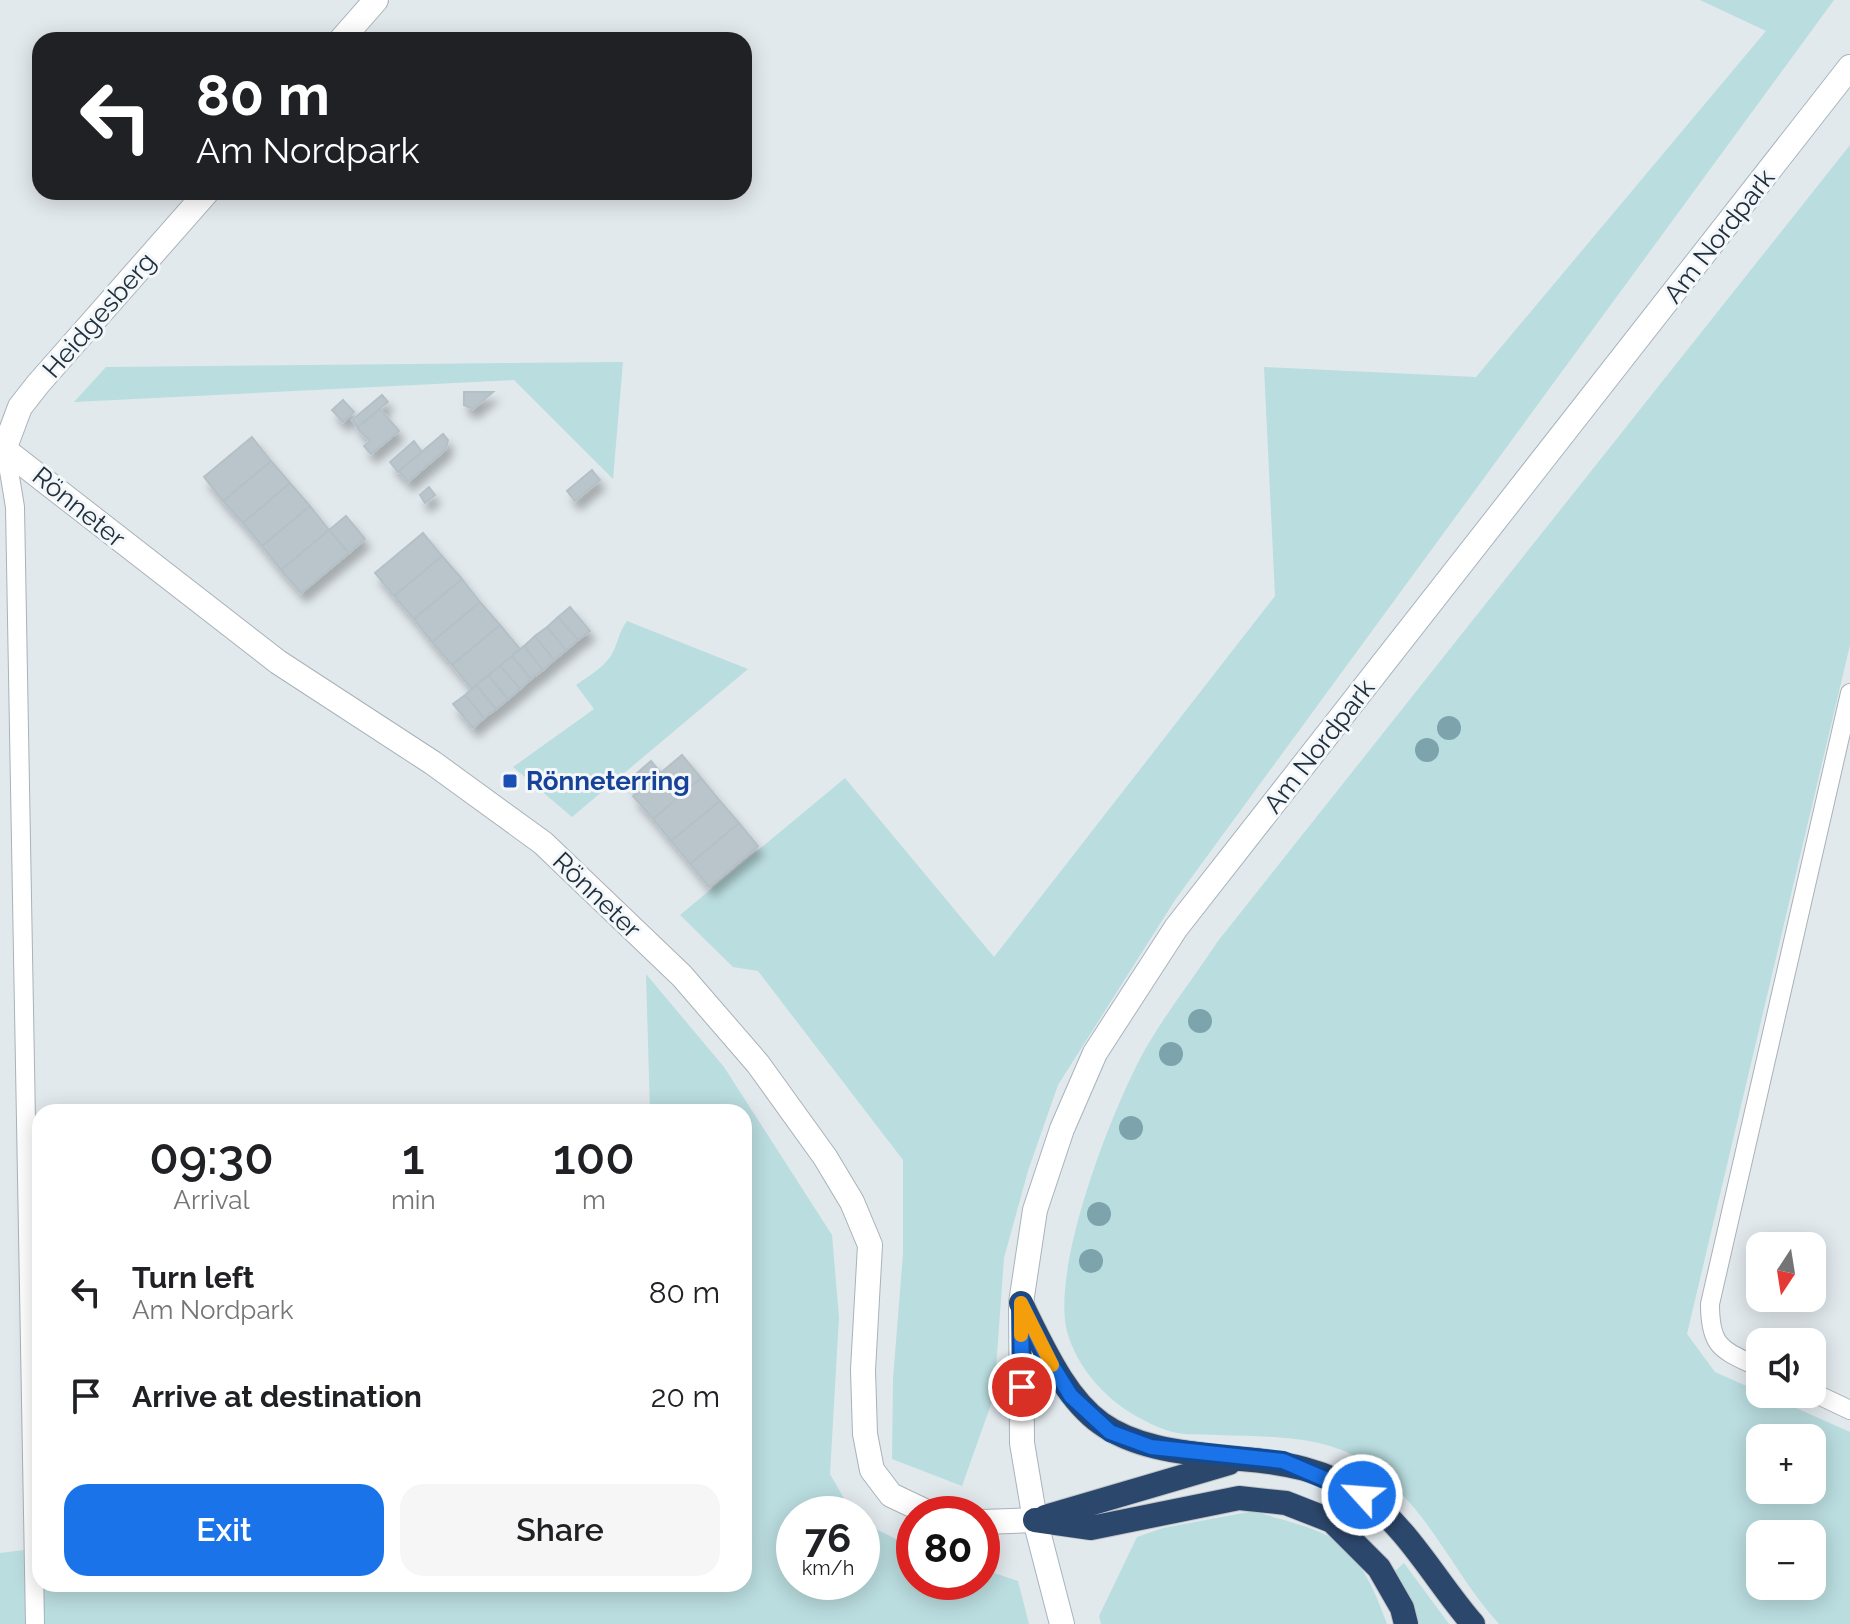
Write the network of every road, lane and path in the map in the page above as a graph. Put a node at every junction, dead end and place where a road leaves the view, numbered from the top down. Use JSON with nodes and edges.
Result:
{"nodes":[{"id":1,"x":376,"y":0,"type":"edge"},
{"id":2,"x":348,"y":32,"type":"edge"},
{"id":3,"x":1850,"y":67,"type":"edge"},
{"id":4,"x":200,"y":200,"type":"edge"},
{"id":5,"x":3,"y":446,"type":"edge"},
{"id":6,"x":1850,"y":693,"type":"edge"},
{"id":7,"x":1021,"y":1303,"type":"junction"},
{"id":8,"x":1746,"y":1362,"type":"edge"},
{"id":9,"x":1826,"y":1399,"type":"edge"},
{"id":10,"x":1850,"y":1410,"type":"edge"},
{"id":11,"x":32,"y":1456,"type":"edge"},
{"id":12,"x":1243,"y":1459,"type":"junction"},
{"id":13,"x":896,"y":1497,"type":"edge"},
{"id":14,"x":1035,"y":1520,"type":"junction"},
{"id":15,"x":1000,"y":1521,"type":"edge"},
{"id":16,"x":34,"y":1592,"type":"edge"},
{"id":17,"x":35,"y":1624,"type":"edge"},
{"id":18,"x":1062,"y":1624,"type":"edge"},
{"id":19,"x":1406,"y":1624,"type":"edge"},
{"id":20,"x":1473,"y":1624,"type":"edge"}],
"edges":[{"from":1,"to":2,"type":"street"},
{"from":3,"to":7,"type":"street","name":"Am Nordpark"},
{"from":4,"to":5,"type":"street","name":"Heidgesberg"},
{"from":5,"to":11,"type":"lane"},
{"from":5,"to":13,"type":"street","name":"Rönneter"},
{"from":6,"to":8,"type":"lane"},
{"from":7,"to":12,"type":"highway"},
{"from":7,"to":14,"type":"street","name":"Am Nordpark"},
{"from":9,"to":10,"type":"lane"},
{"from":12,"to":14,"type":"highway"},
{"from":12,"to":20,"type":"highway"},
{"from":14,"to":15,"type":"street"},
{"from":14,"to":18,"type":"street"},
{"from":14,"to":19,"type":"highway"},
{"from":16,"to":17,"type":"lane"}]}
